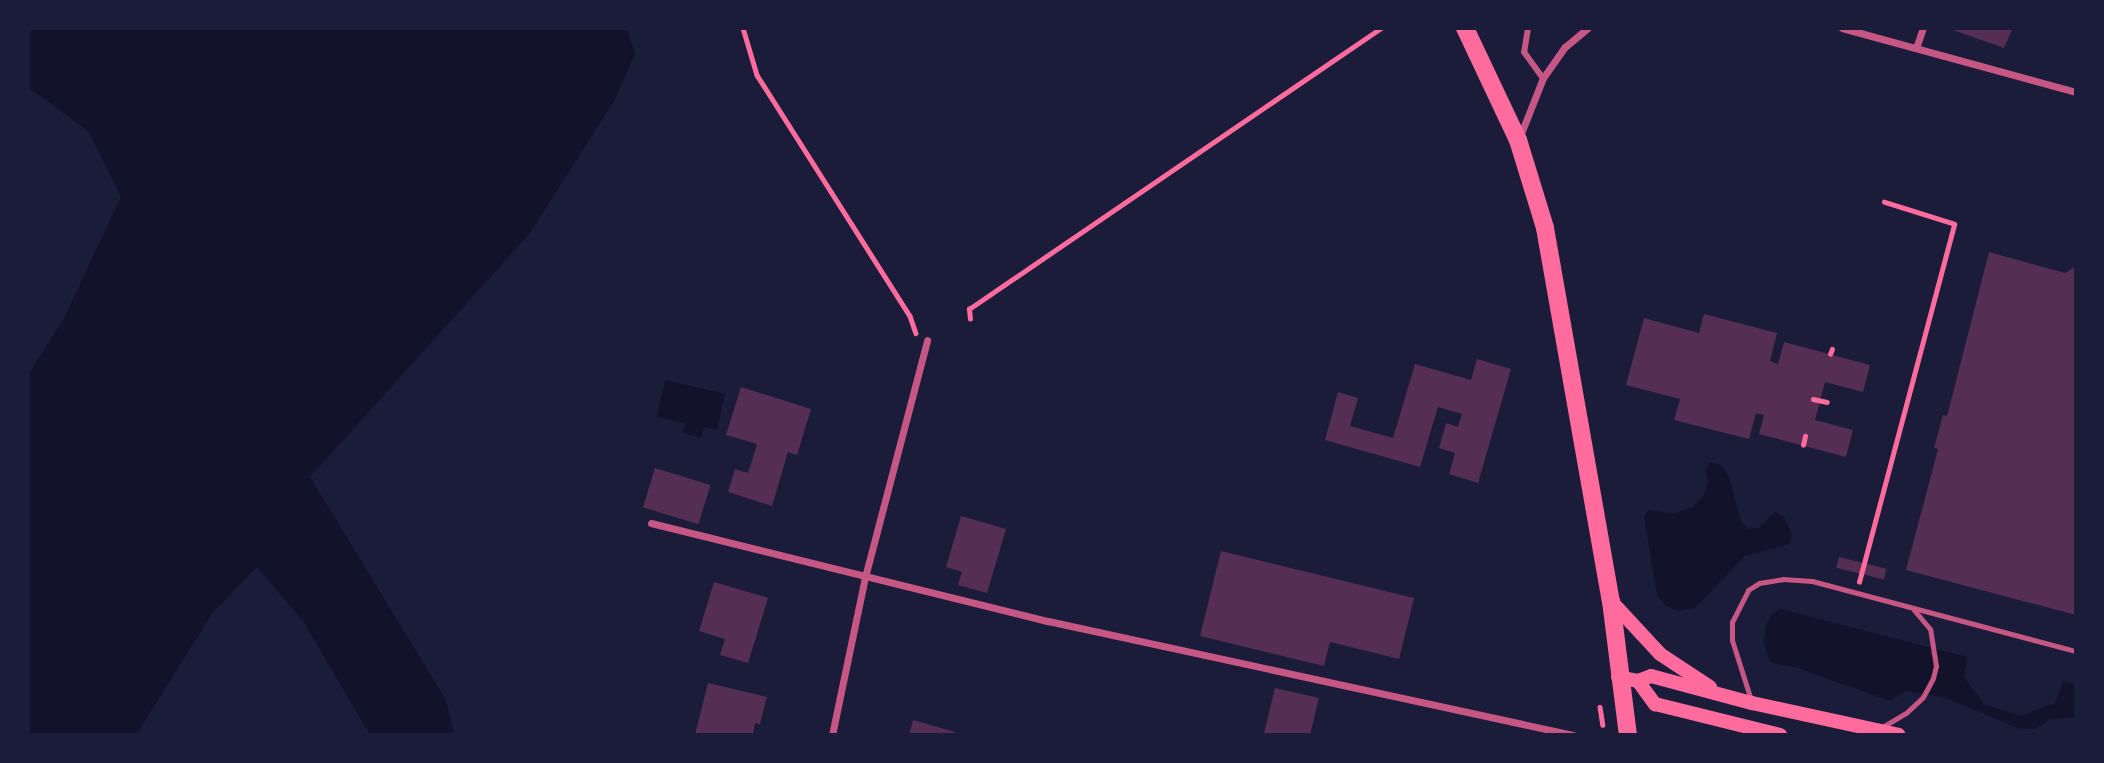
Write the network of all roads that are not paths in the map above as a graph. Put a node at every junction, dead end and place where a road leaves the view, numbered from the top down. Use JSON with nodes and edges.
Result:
{"nodes":[{"id":1,"x":1465,"y":28,"type":"edge"},
{"id":2,"x":1528,"y":28,"type":"edge"},
{"id":3,"x":1588,"y":28,"type":"edge"},
{"id":4,"x":1842,"y":28,"type":"edge"},
{"id":5,"x":1923,"y":28,"type":"edge"},
{"id":6,"x":1916,"y":48,"type":"junction"},
{"id":7,"x":1543,"y":78,"type":"junction"},
{"id":8,"x":2076,"y":92,"type":"edge"},
{"id":9,"x":1518,"y":140,"type":"junction"},
{"id":10,"x":927,"y":340,"type":"dead end"},
{"id":11,"x":651,"y":523,"type":"dead end"},
{"id":12,"x":865,"y":577,"type":"junction"},
{"id":13,"x":1611,"y":601,"type":"junction"},
{"id":14,"x":1912,"y":607,"type":"junction"},
{"id":15,"x":2076,"y":650,"type":"edge"},
{"id":16,"x":1618,"y":677,"type":"junction"},
{"id":17,"x":1638,"y":681,"type":"junction"},
{"id":18,"x":1723,"y":695,"type":"junction"},
{"id":19,"x":1752,"y":703,"type":"junction"},
{"id":20,"x":1876,"y":730,"type":"junction"},
{"id":21,"x":832,"y":735,"type":"edge"},
{"id":22,"x":1573,"y":735,"type":"edge"},
{"id":23,"x":1628,"y":735,"type":"edge"},
{"id":24,"x":1780,"y":735,"type":"edge"},
{"id":25,"x":1899,"y":735,"type":"edge"}],
"edges":[{"from":1,"to":9,"type":"main road"},
{"from":2,"to":7,"type":"street"},
{"from":3,"to":7,"type":"street"},
{"from":4,"to":6,"type":"street"},
{"from":5,"to":6,"type":"street"},
{"from":6,"to":8,"type":"street"},
{"from":7,"to":9,"type":"street"},
{"from":9,"to":13,"type":"main road"},
{"from":10,"to":12,"type":"street"},
{"from":11,"to":12,"type":"street"},
{"from":12,"to":21,"type":"street"},
{"from":12,"to":22,"type":"street"},
{"from":13,"to":16,"type":"main road"},
{"from":13,"to":18,"type":"main road"},
{"from":14,"to":15,"type":"lane"},
{"from":14,"to":19,"type":"lane"},
{"from":14,"to":20,"type":"lane"},
{"from":16,"to":17,"type":"main road"},
{"from":16,"to":23,"type":"main road"},
{"from":17,"to":18,"type":"main road"},
{"from":17,"to":24,"type":"main road"},
{"from":18,"to":19,"type":"main road"},
{"from":19,"to":20,"type":"main road"},
{"from":20,"to":25,"type":"main road"}]}
